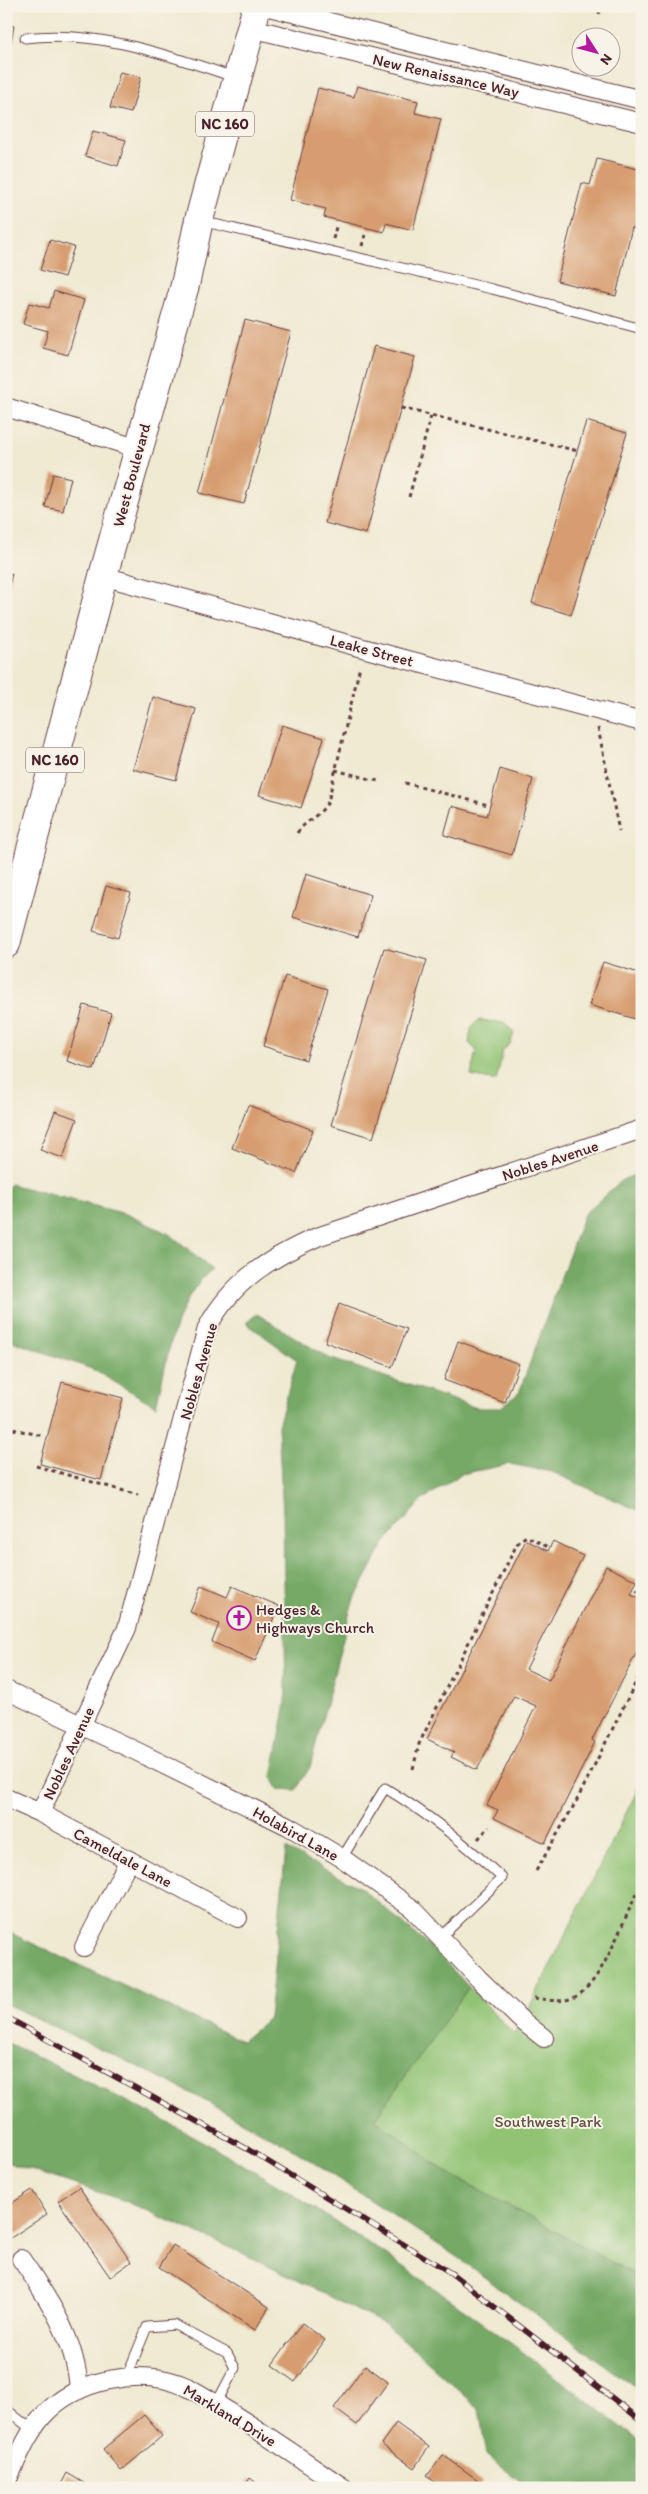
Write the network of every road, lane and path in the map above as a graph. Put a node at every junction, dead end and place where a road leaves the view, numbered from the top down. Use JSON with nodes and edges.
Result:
{"nodes":[{"id":1,"x":601,"y":6,"type":"edge"},
{"id":2,"x":258,"y":14,"type":"edge"},
{"id":3,"x":599,"y":14,"type":"dead end"},
{"id":4,"x":25,"y":38,"type":"dead end"},
{"id":5,"x":237,"y":78,"type":"junction"},
{"id":6,"x":642,"y":100,"type":"edge"},
{"id":7,"x":642,"y":123,"type":"edge"},
{"id":8,"x":199,"y":220,"type":"junction"},
{"id":9,"x":642,"y":329,"type":"edge"},
{"id":10,"x":6,"y":407,"type":"edge"},
{"id":11,"x":401,"y":408,"type":"dead end"},
{"id":12,"x":431,"y":416,"type":"junction"},
{"id":13,"x":138,"y":449,"type":"junction"},
{"id":14,"x":578,"y":451,"type":"dead end"},
{"id":15,"x":409,"y":497,"type":"dead end"},
{"id":16,"x":104,"y":576,"type":"junction"},
{"id":17,"x":362,"y":660,"type":"dead end"},
{"id":18,"x":642,"y":722,"type":"edge"},
{"id":19,"x":597,"y":723,"type":"dead end"},
{"id":20,"x":335,"y":770,"type":"junction"},
{"id":21,"x":378,"y":781,"type":"dead end"},
{"id":22,"x":405,"y":783,"type":"dead end"},
{"id":23,"x":488,"y":805,"type":"dead end"},
{"id":24,"x":619,"y":831,"type":"dead end"},
{"id":25,"x":297,"y":833,"type":"dead end"},
{"id":26,"x":6,"y":944,"type":"edge"},
{"id":27,"x":642,"y":1129,"type":"edge"},
{"id":28,"x":14,"y":1429,"type":"dead end"},
{"id":29,"x":43,"y":1436,"type":"dead end"},
{"id":30,"x":36,"y":1466,"type":"dead end"},
{"id":31,"x":138,"y":1495,"type":"dead end"},
{"id":32,"x":548,"y":1547,"type":"dead end"},
{"id":33,"x":636,"y":1590,"type":"dead end"},
{"id":34,"x":642,"y":1593,"type":"edge"},
{"id":35,"x":642,"y":1670,"type":"edge"},
{"id":36,"x":6,"y":1690,"type":"edge"},
{"id":37,"x":80,"y":1724,"type":"junction"},
{"id":38,"x":413,"y":1769,"type":"dead end"},
{"id":39,"x":6,"y":1798,"type":"edge"},
{"id":40,"x":40,"y":1813,"type":"junction"},
{"id":41,"x":342,"y":1858,"type":"junction"},
{"id":42,"x":129,"y":1860,"type":"junction"},
{"id":43,"x":536,"y":1871,"type":"dead end"},
{"id":44,"x":642,"y":1885,"type":"edge"},
{"id":45,"x":238,"y":1918,"type":"dead end"},
{"id":46,"x":441,"y":1938,"type":"junction"},
{"id":47,"x":84,"y":1948,"type":"dead end"},
{"id":48,"x":534,"y":1998,"type":"dead end"},
{"id":49,"x":544,"y":2038,"type":"dead end"},
{"id":50,"x":21,"y":2259,"type":"dead end"},
{"id":51,"x":126,"y":2378,"type":"junction"},
{"id":52,"x":79,"y":2390,"type":"junction"},
{"id":53,"x":216,"y":2404,"type":"junction"},
{"id":54,"x":6,"y":2408,"type":"edge"},
{"id":55,"x":32,"y":2430,"type":"junction"},
{"id":56,"x":6,"y":2484,"type":"edge"},
{"id":57,"x":343,"y":2487,"type":"edge"}],
"edges":[{"from":1,"to":3,"type":"path"},
{"from":2,"to":5,"type":"main road","name":"West Boulevard","number":"NC 160"},
{"from":2,"to":6,"type":"street","name":"New Renaissance Way"},
{"from":2,"to":7,"type":"street","name":"New Renaissance Way"},
{"from":4,"to":5,"type":"lane"},
{"from":5,"to":8,"type":"main road","name":"West Boulevard","number":"NC 160"},
{"from":8,"to":9,"type":"lane"},
{"from":8,"to":13,"type":"main road","name":"West Boulevard","number":"NC 160"},
{"from":10,"to":13,"type":"street"},
{"from":11,"to":12,"type":"path"},
{"from":12,"to":14,"type":"path"},
{"from":12,"to":15,"type":"path"},
{"from":13,"to":16,"type":"main road","name":"West Boulevard","number":"NC 160"},
{"from":16,"to":18,"type":"street","name":"Leake Street"},
{"from":16,"to":26,"type":"main road","name":"West Boulevard","number":"NC 160"},
{"from":17,"to":20,"type":"path"},
{"from":19,"to":24,"type":"path"},
{"from":20,"to":21,"type":"path"},
{"from":20,"to":25,"type":"path"},
{"from":22,"to":23,"type":"path"},
{"from":27,"to":37,"type":"street","name":"Nobles Avenue"},
{"from":28,"to":29,"type":"path"},
{"from":30,"to":31,"type":"path"},
{"from":32,"to":38,"type":"path"},
{"from":33,"to":34,"type":"path"},
{"from":35,"to":43,"type":"path"},
{"from":36,"to":37,"type":"street","name":"Holabird Lane"},
{"from":37,"to":40,"type":"street","name":"Nobles Avenue"},
{"from":37,"to":41,"type":"street","name":"Holabird Lane"},
{"from":39,"to":40,"type":"street","name":"Cameldale Lane"},
{"from":40,"to":42,"type":"street","name":"Cameldale Lane"},
{"from":41,"to":46,"type":"street","name":"Holabird Lane"},
{"from":41,"to":46,"type":"lane"},
{"from":42,"to":45,"type":"street","name":"Cameldale Lane"},
{"from":42,"to":47,"type":"street"},
{"from":44,"to":48,"type":"path"},
{"from":46,"to":49,"type":"street","name":"Holabird Lane"},
{"from":50,"to":52,"type":"street"},
{"from":51,"to":52,"type":"street","name":"Markland Drive"},
{"from":51,"to":53,"type":"street","name":"Markland Drive"},
{"from":51,"to":53,"type":"lane"},
{"from":52,"to":55,"type":"street","name":"Markland Drive"},
{"from":53,"to":57,"type":"street","name":"Markland Drive"},
{"from":54,"to":55,"type":"lane"},
{"from":55,"to":56,"type":"street","name":"Markland Drive"}]}
